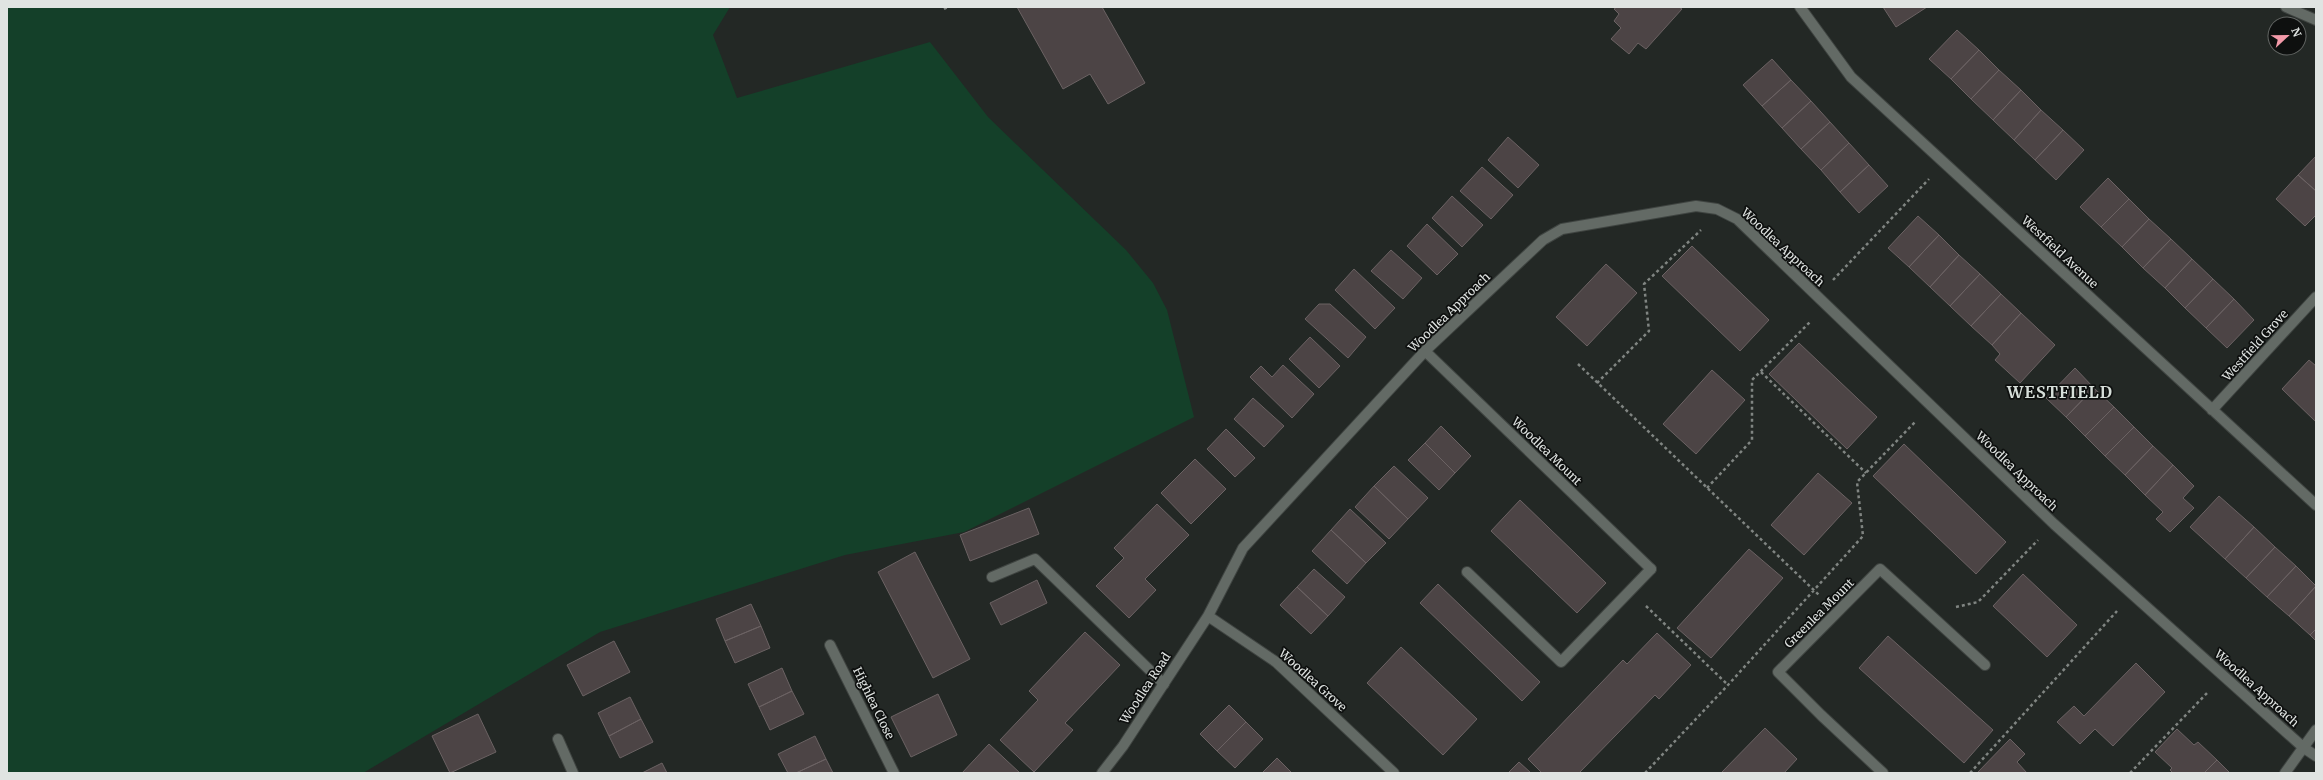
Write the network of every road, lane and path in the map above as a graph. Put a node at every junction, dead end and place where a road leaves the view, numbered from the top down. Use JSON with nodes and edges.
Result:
{"nodes":[{"id":1,"x":948,"y":7,"type":"edge"},
{"id":2,"x":1800,"y":7,"type":"edge"},
{"id":3,"x":2286,"y":7,"type":"edge"},
{"id":4,"x":944,"y":9,"type":"dead end"},
{"id":5,"x":2316,"y":20,"type":"edge"},
{"id":6,"x":1944,"y":162,"type":"junction"},
{"id":7,"x":1722,"y":211,"type":"junction"},
{"id":8,"x":2316,"y":297,"type":"edge"},
{"id":9,"x":1817,"y":298,"type":"junction"},
{"id":10,"x":1826,"y":306,"type":"junction"},
{"id":11,"x":1425,"y":351,"type":"junction"},
{"id":12,"x":1578,"y":364,"type":"dead end"},
{"id":13,"x":1760,"y":372,"type":"junction"},
{"id":14,"x":1597,"y":383,"type":"junction"},
{"id":15,"x":1930,"y":407,"type":"junction"},
{"id":16,"x":2212,"y":410,"type":"junction"},
{"id":17,"x":1866,"y":473,"type":"junction"},
{"id":18,"x":1707,"y":488,"type":"junction"},
{"id":19,"x":2316,"y":505,"type":"edge"},
{"id":20,"x":2054,"y":524,"type":"junction"},
{"id":21,"x":1467,"y":572,"type":"dead end"},
{"id":22,"x":992,"y":577,"type":"dead end"},
{"id":23,"x":1630,"y":590,"type":"junction"},
{"id":24,"x":1814,"y":590,"type":"junction"},
{"id":25,"x":2132,"y":594,"type":"junction"},
{"id":26,"x":1838,"y":613,"type":"junction"},
{"id":27,"x":1926,"y":613,"type":"junction"},
{"id":28,"x":1208,"y":616,"type":"junction"},
{"id":29,"x":830,"y":645,"type":"dead end"},
{"id":30,"x":1985,"y":665,"type":"dead end"},
{"id":31,"x":2224,"y":676,"type":"junction"},
{"id":32,"x":1164,"y":684,"type":"junction"},
{"id":33,"x":1728,"y":685,"type":"junction"},
{"id":34,"x":2316,"y":730,"type":"edge"},
{"id":35,"x":558,"y":739,"type":"dead end"},
{"id":36,"x":2304,"y":748,"type":"junction"},
{"id":37,"x":2316,"y":756,"type":"edge"},
{"id":38,"x":573,"y":773,"type":"edge"},
{"id":39,"x":894,"y":773,"type":"edge"},
{"id":40,"x":1102,"y":773,"type":"edge"},
{"id":41,"x":1394,"y":773,"type":"edge"},
{"id":42,"x":1645,"y":773,"type":"edge"},
{"id":43,"x":1883,"y":773,"type":"edge"},
{"id":44,"x":1970,"y":773,"type":"edge"},
{"id":45,"x":2130,"y":773,"type":"edge"},
{"id":46,"x":2285,"y":773,"type":"edge"}],
"edges":[{"from":1,"to":4,"type":"path"},
{"from":2,"to":6,"type":"street","name":"Westfield Avenue"},
{"from":3,"to":5,"type":"street"},
{"from":6,"to":9,"type":"path"},
{"from":6,"to":16,"type":"street","name":"Westfield Avenue"},
{"from":7,"to":9,"type":"street","name":"Woodlea Approach"},
{"from":7,"to":11,"type":"street","name":"Woodlea Approach"},
{"from":7,"to":14,"type":"path"},
{"from":8,"to":16,"type":"street","name":"Westfield Grove"},
{"from":9,"to":10,"type":"street","name":"Woodlea Approach"},
{"from":10,"to":13,"type":"path"},
{"from":10,"to":15,"type":"street","name":"Woodlea Approach"},
{"from":11,"to":23,"type":"street","name":"Woodlea Mount"},
{"from":11,"to":28,"type":"street","name":"Woodlea Approach"},
{"from":12,"to":14,"type":"path"},
{"from":13,"to":17,"type":"path"},
{"from":13,"to":18,"type":"path"},
{"from":14,"to":18,"type":"path"},
{"from":15,"to":17,"type":"path"},
{"from":15,"to":20,"type":"street","name":"Woodlea Approach"},
{"from":16,"to":19,"type":"street","name":"Westfield Avenue"},
{"from":17,"to":24,"type":"path"},
{"from":18,"to":24,"type":"path"},
{"from":20,"to":25,"type":"street","name":"Woodlea Approach"},
{"from":20,"to":27,"type":"path"},
{"from":21,"to":23,"type":"street"},
{"from":22,"to":32,"type":"street"},
{"from":23,"to":33,"type":"path"},
{"from":24,"to":26,"type":"path"},
{"from":24,"to":33,"type":"path"},
{"from":25,"to":31,"type":"street","name":"Woodlea Approach"},
{"from":25,"to":44,"type":"path"},
{"from":26,"to":27,"type":"street","name":"Greenlea Mount"},
{"from":26,"to":43,"type":"street","name":"Greenlea Mount"},
{"from":27,"to":30,"type":"street","name":"Greenlea Mount"},
{"from":28,"to":32,"type":"street","name":"Woodlea Road"},
{"from":28,"to":41,"type":"street","name":"Woodlea Grove"},
{"from":29,"to":39,"type":"street","name":"Highlea Close"},
{"from":31,"to":36,"type":"street","name":"Woodlea Approach"},
{"from":31,"to":45,"type":"path"},
{"from":32,"to":40,"type":"street","name":"Woodlea Road"},
{"from":33,"to":42,"type":"path"},
{"from":34,"to":36,"type":"street"},
{"from":35,"to":38,"type":"street"},
{"from":36,"to":37,"type":"street","name":"Woodlea Approach"},
{"from":36,"to":46,"type":"street"}]}
